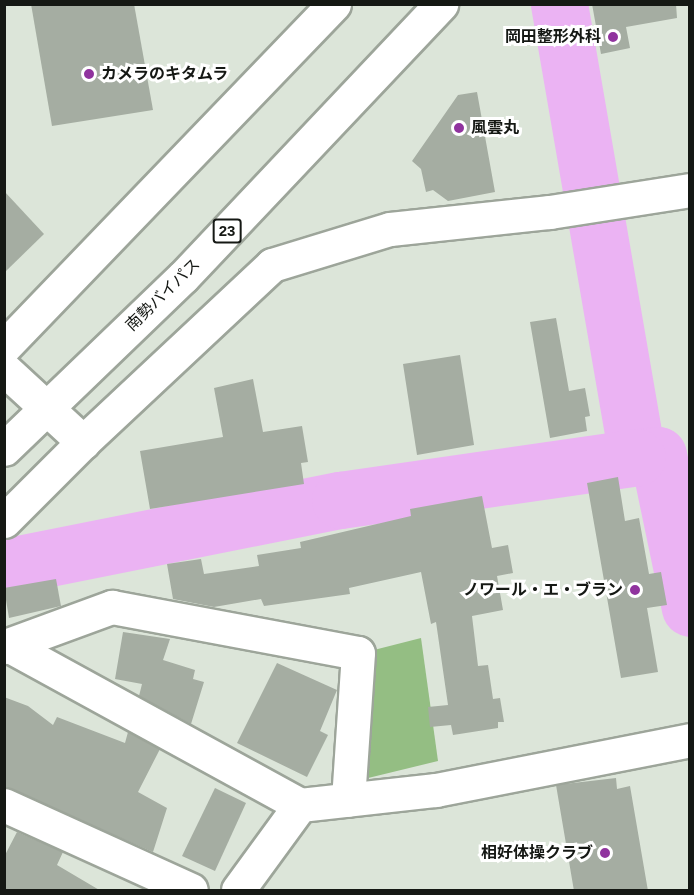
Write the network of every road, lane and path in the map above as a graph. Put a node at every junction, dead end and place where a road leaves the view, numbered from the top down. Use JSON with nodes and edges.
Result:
{"nodes":[{"id":1,"x":334,"y":4,"type":"edge"},
{"id":2,"x":441,"y":4,"type":"edge"},
{"id":3,"x":690,"y":190,"type":"edge"},
{"id":4,"x":4,"y":347,"type":"edge"},
{"id":5,"x":4,"y":369,"type":"edge"},
{"id":6,"x":45,"y":408,"type":"junction"},
{"id":7,"x":83,"y":442,"type":"junction"},
{"id":8,"x":4,"y":449,"type":"edge"},
{"id":9,"x":4,"y":521,"type":"edge"},
{"id":10,"x":6,"y":646,"type":"edge"},
{"id":11,"x":690,"y":740,"type":"edge"},
{"id":12,"x":348,"y":800,"type":"junction"},
{"id":13,"x":4,"y":805,"type":"edge"},
{"id":14,"x":300,"y":805,"type":"junction"},
{"id":15,"x":191,"y":891,"type":"edge"},
{"id":16,"x":238,"y":891,"type":"edge"}],
"edges":[{"from":1,"to":4,"type":"main road"},
{"from":2,"to":6,"type":"main road","name":"南勢バイパス","number":"23"},
{"from":3,"to":7,"type":"main road"},
{"from":5,"to":6,"type":"main road"},
{"from":6,"to":7,"type":"main road"},
{"from":6,"to":8,"type":"main road","name":"南勢バイパス","number":"23"},
{"from":7,"to":9,"type":"main road"},
{"from":10,"to":12,"type":"main road"},
{"from":10,"to":14,"type":"main road"},
{"from":11,"to":12,"type":"main road"},
{"from":12,"to":14,"type":"main road"},
{"from":13,"to":15,"type":"main road"},
{"from":14,"to":16,"type":"main road"}]}
